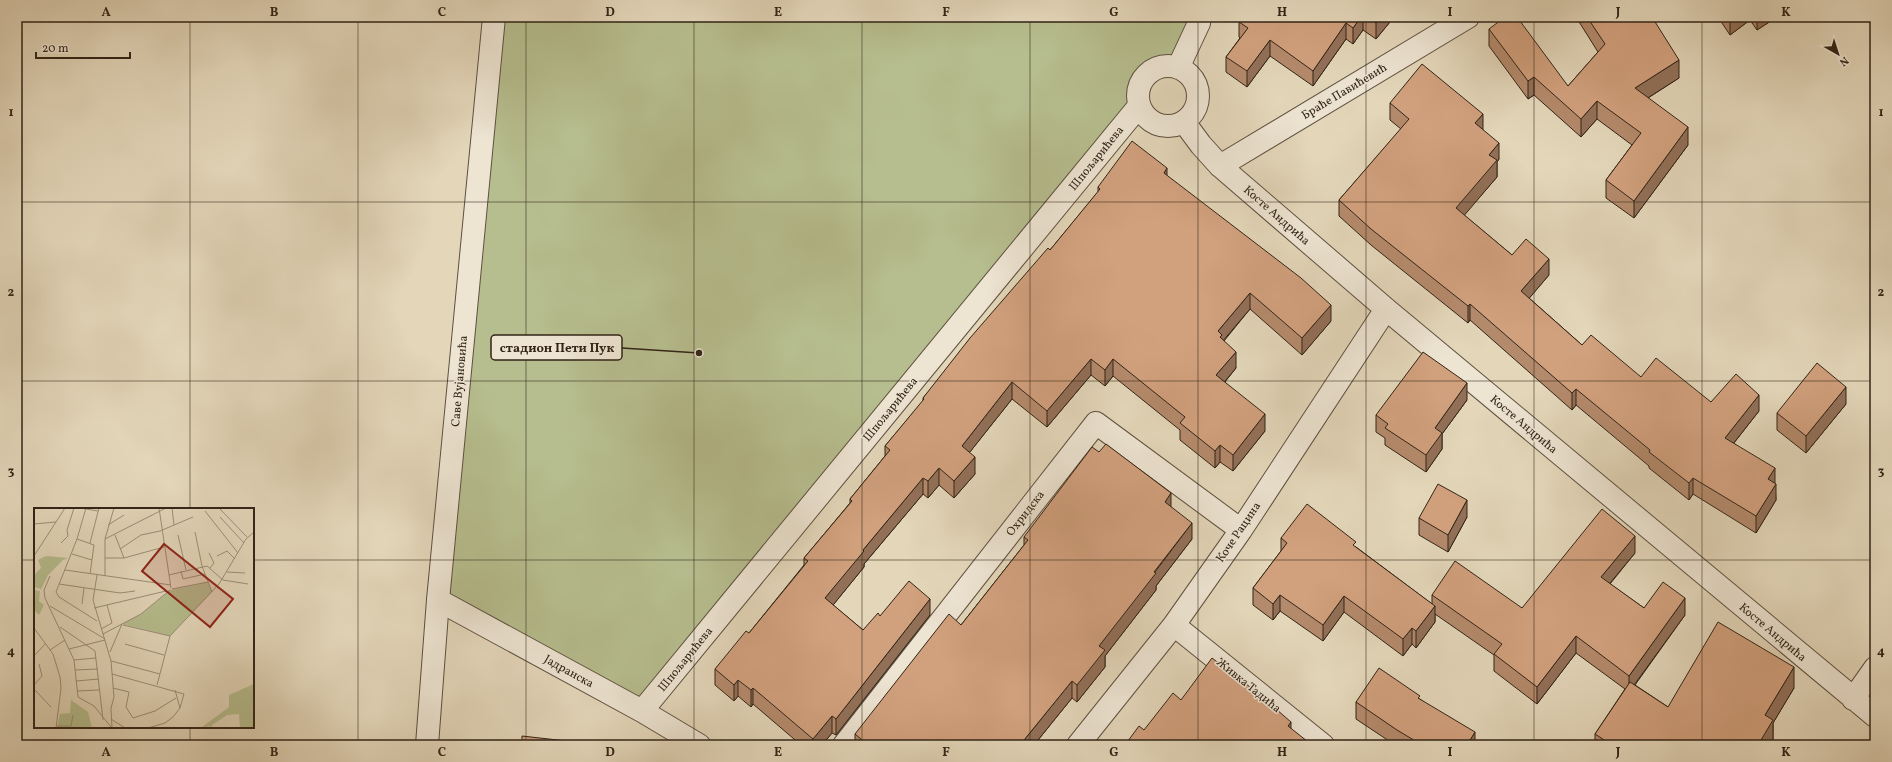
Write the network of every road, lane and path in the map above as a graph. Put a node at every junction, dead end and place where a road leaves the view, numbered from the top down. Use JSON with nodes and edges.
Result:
{"nodes":[{"id":1,"x":494,"y":17,"type":"edge"},
{"id":2,"x":1468,"y":17,"type":"edge"},
{"id":3,"x":1200,"y":19,"type":"edge"},
{"id":4,"x":1178,"y":68,"type":"junction"},
{"id":5,"x":1139,"y":106,"type":"junction"},
{"id":6,"x":1184,"y":122,"type":"junction"},
{"id":7,"x":1220,"y":166,"type":"junction"},
{"id":8,"x":1386,"y":309,"type":"junction"},
{"id":9,"x":1241,"y":530,"type":"junction"},
{"id":10,"x":438,"y":600,"type":"junction"},
{"id":11,"x":1174,"y":626,"type":"junction"},
{"id":12,"x":1875,"y":668,"type":"edge"},
{"id":13,"x":1853,"y":699,"type":"junction"},
{"id":14,"x":642,"y":711,"type":"junction"},
{"id":15,"x":1875,"y":716,"type":"edge"},
{"id":16,"x":427,"y":745,"type":"edge"},
{"id":17,"x":699,"y":745,"type":"edge"},
{"id":18,"x":844,"y":745,"type":"edge"},
{"id":19,"x":1078,"y":745,"type":"edge"},
{"id":20,"x":1323,"y":745,"type":"edge"}],
"edges":[{"from":1,"to":10,"type":"street","name":"Саве Вујановића"},
{"from":2,"to":7,"type":"street","name":"Браће Павићевић"},
{"from":3,"to":4,"type":"street"},
{"from":4,"to":5,"type":"street"},
{"from":4,"to":6,"type":"street"},
{"from":5,"to":6,"type":"street"},
{"from":5,"to":14,"type":"street","name":"Шпољарићева"},
{"from":6,"to":7,"type":"street","name":"Косте Андрића"},
{"from":7,"to":8,"type":"street","name":"Косте Андрића"},
{"from":8,"to":9,"type":"street","name":"Коче Рацина"},
{"from":8,"to":13,"type":"street","name":"Косте Андрића"},
{"from":9,"to":11,"type":"street","name":"Коче Рацина"},
{"from":9,"to":18,"type":"street","name":"Охридска"},
{"from":10,"to":14,"type":"street","name":"Јадранска"},
{"from":10,"to":16,"type":"street","name":"Саве Вујановића"},
{"from":11,"to":19,"type":"street","name":"Коче Рацина"},
{"from":11,"to":20,"type":"street","name":"Живка Тадића"},
{"from":12,"to":13,"type":"street"},
{"from":13,"to":15,"type":"street","name":"Косте Андрића"},
{"from":14,"to":17,"type":"street","name":"Јадранска"}]}
